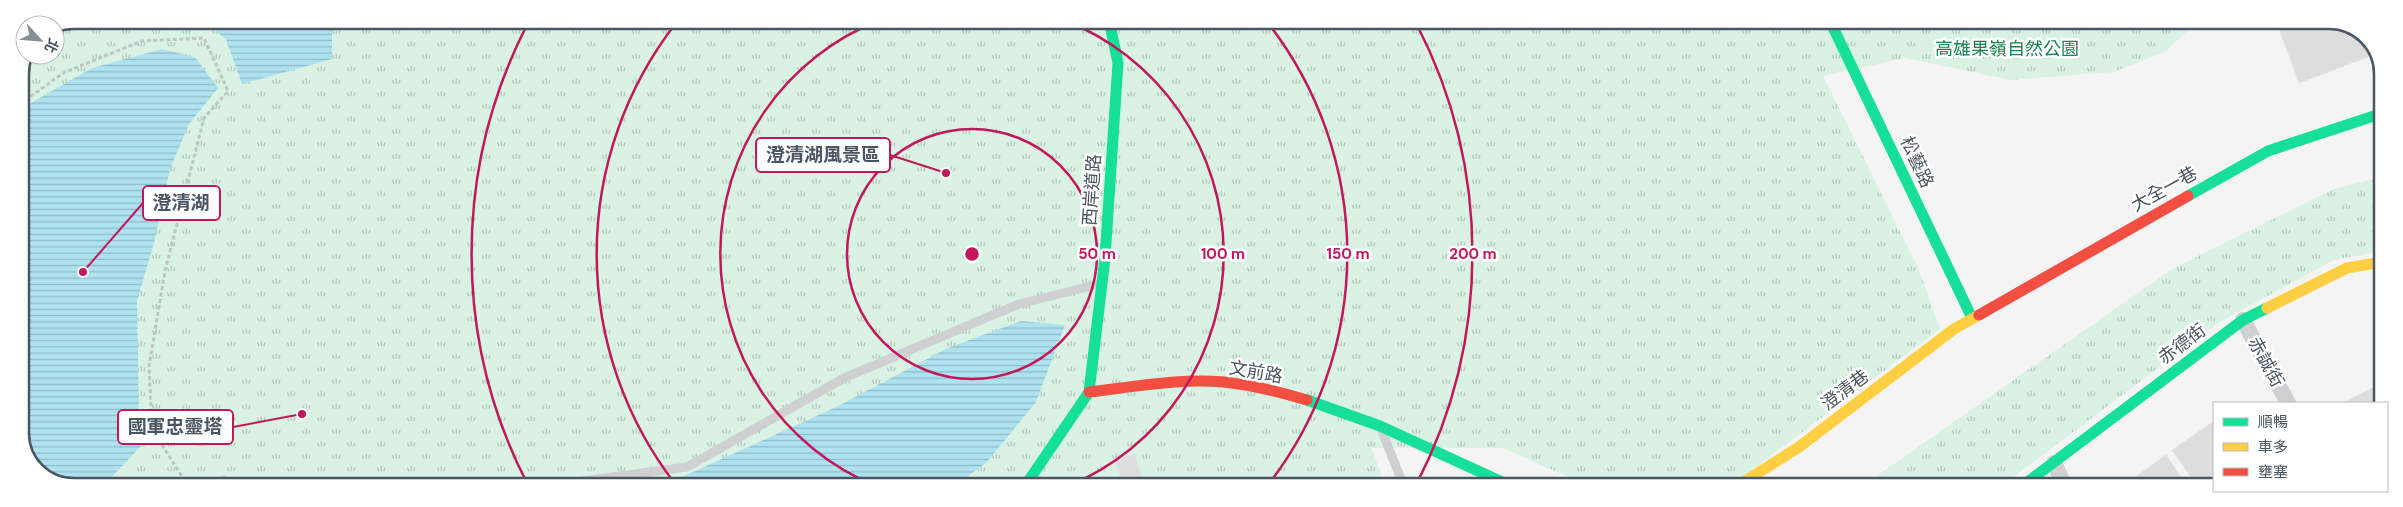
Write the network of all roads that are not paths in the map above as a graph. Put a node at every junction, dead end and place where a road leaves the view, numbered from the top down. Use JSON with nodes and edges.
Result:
{"nodes":[{"id":1,"x":1111,"y":29,"type":"edge"},
{"id":2,"x":1834,"y":29,"type":"edge"},
{"id":3,"x":2374,"y":115,"type":"edge"},
{"id":4,"x":2374,"y":263,"type":"edge"},
{"id":5,"x":1102,"y":283,"type":"junction"},
{"id":6,"x":1972,"y":318,"type":"junction"},
{"id":7,"x":2243,"y":320,"type":"junction"},
{"id":8,"x":1089,"y":392,"type":"junction"},
{"id":9,"x":2287,"y":402,"type":"edge"},
{"id":10,"x":1380,"y":426,"type":"junction"},
{"id":11,"x":2054,"y":463,"type":"junction"},
{"id":12,"x":605,"y":478,"type":"edge"},
{"id":13,"x":1030,"y":478,"type":"edge"},
{"id":14,"x":1400,"y":478,"type":"edge"},
{"id":15,"x":1493,"y":478,"type":"edge"},
{"id":16,"x":1750,"y":478,"type":"edge"},
{"id":17,"x":2033,"y":478,"type":"edge"},
{"id":18,"x":2060,"y":478,"type":"edge"}],
"edges":[{"from":1,"to":5,"type":"street","name":"西岸道路"},
{"from":2,"to":6,"type":"street","name":"松藝路"},
{"from":3,"to":6,"type":"street","name":"大全一巷"},
{"from":4,"to":7,"type":"street","name":"赤德街"},
{"from":5,"to":8,"type":"street","name":"西岸道路"},
{"from":5,"to":12,"type":"lane"},
{"from":6,"to":16,"type":"street","name":"澄清巷"},
{"from":7,"to":9,"type":"street","name":"赤誠街"},
{"from":7,"to":11,"type":"street","name":"赤德街"},
{"from":8,"to":10,"type":"street","name":"文前路"},
{"from":8,"to":13,"type":"street"},
{"from":10,"to":14,"type":"lane"},
{"from":10,"to":15,"type":"street","name":"文前路"},
{"from":11,"to":17,"type":"street","name":"赤德街"},
{"from":11,"to":18,"type":"street"}]}
